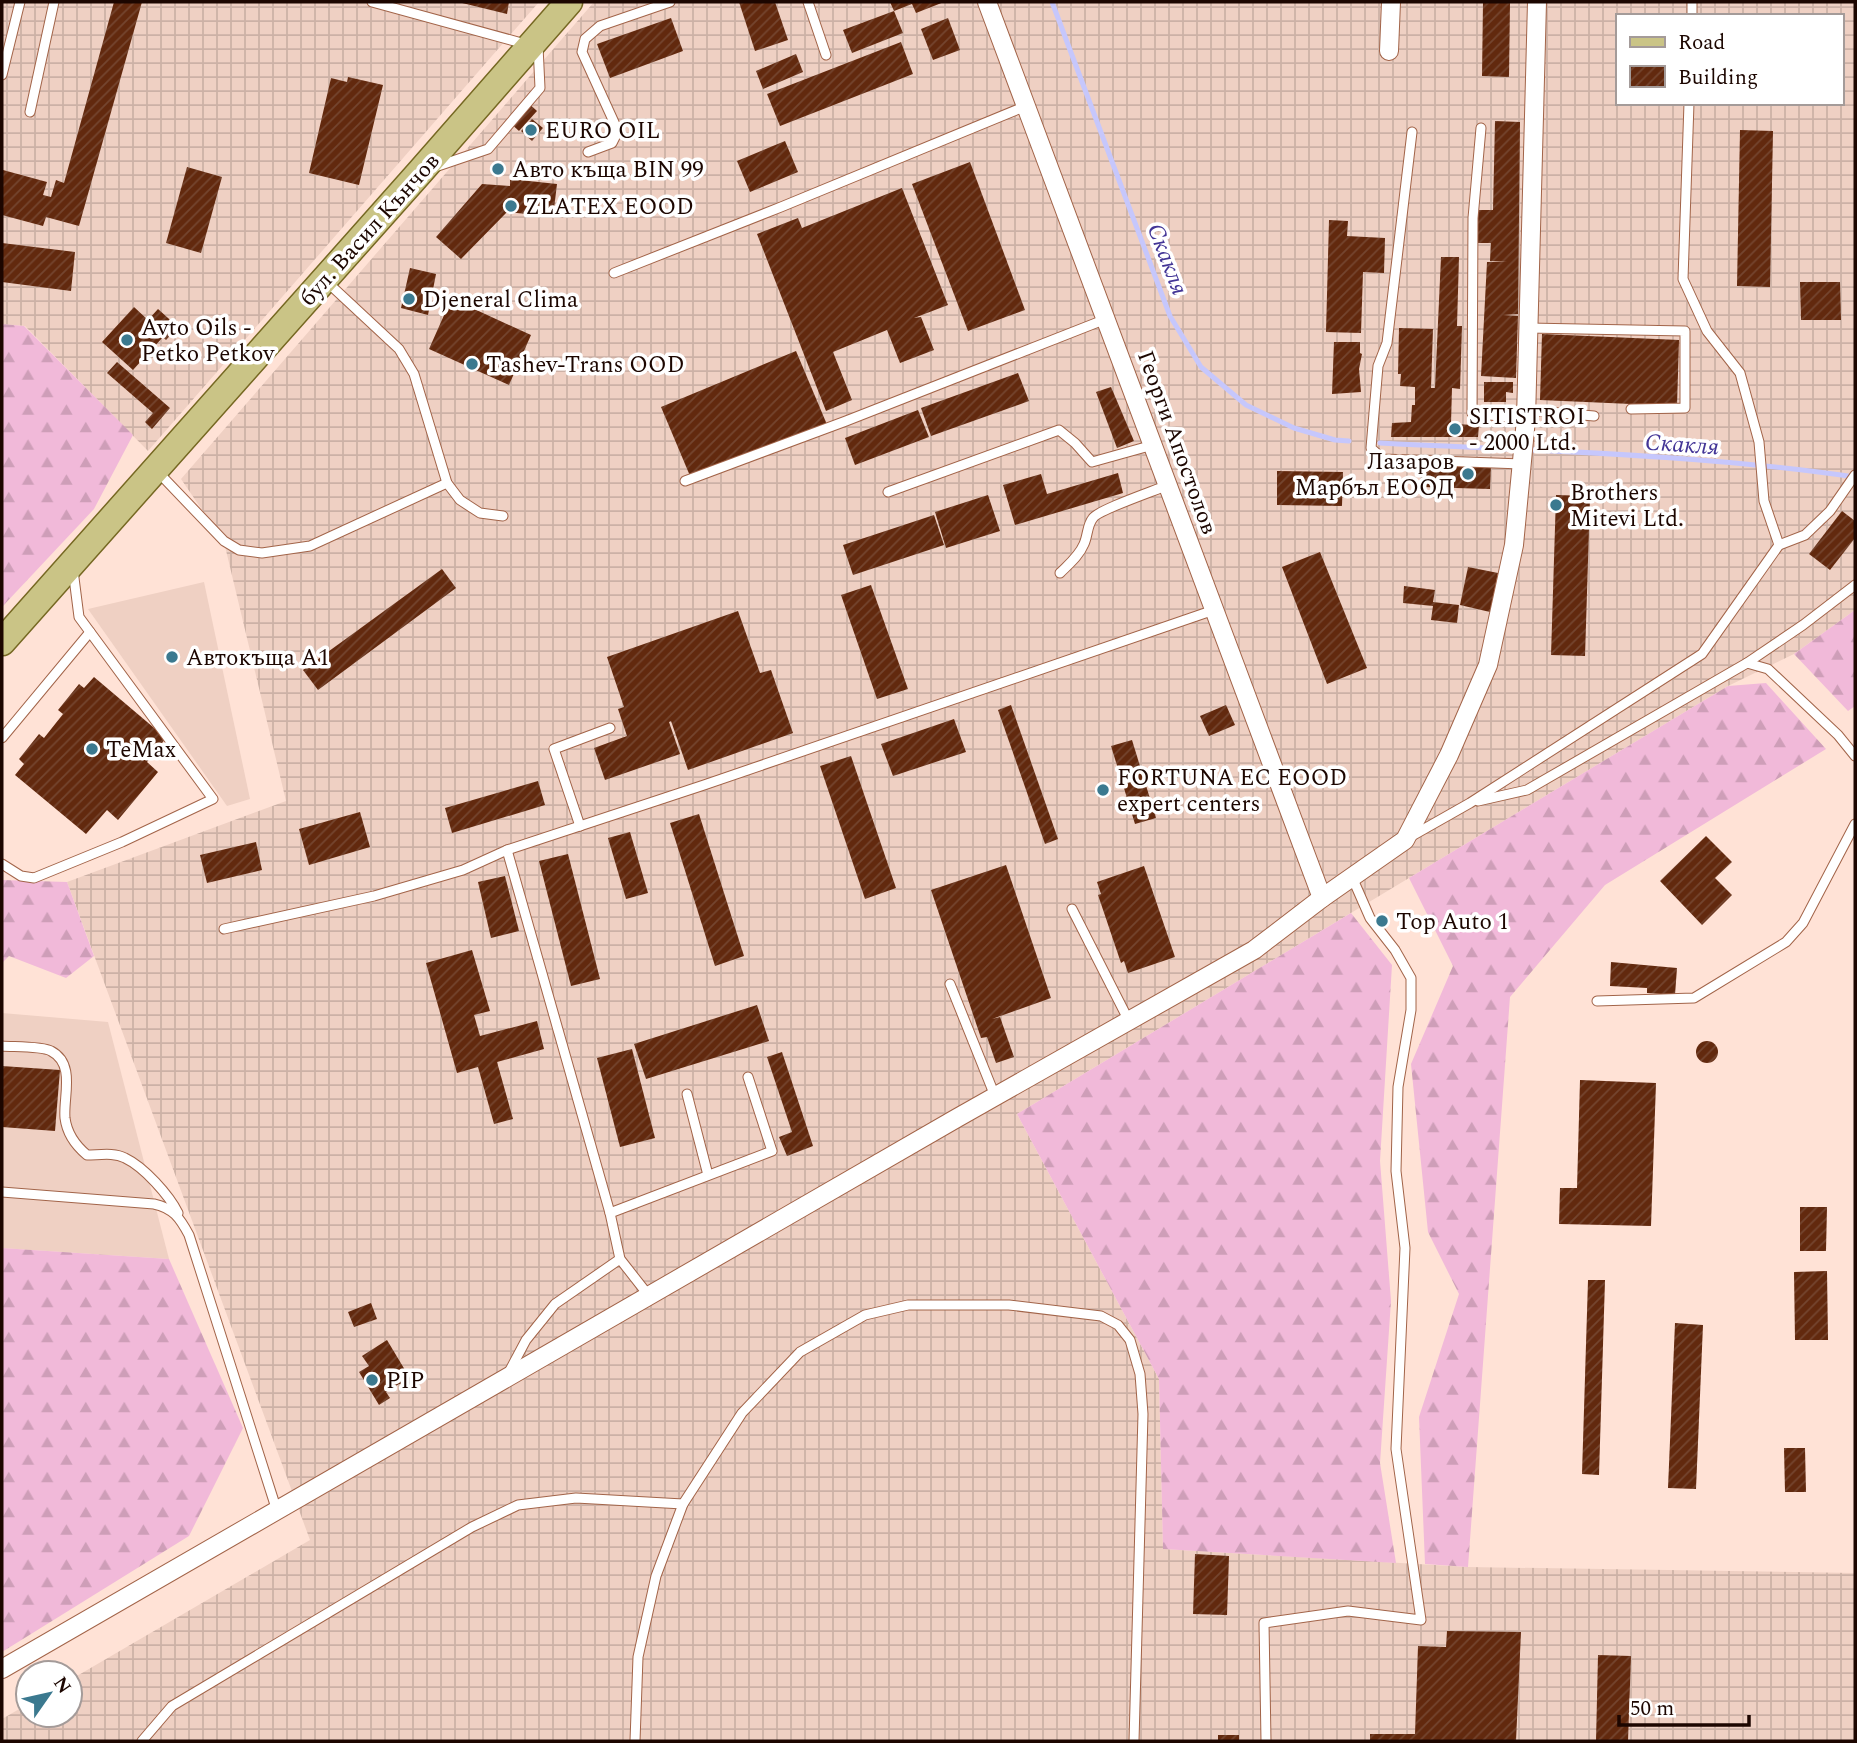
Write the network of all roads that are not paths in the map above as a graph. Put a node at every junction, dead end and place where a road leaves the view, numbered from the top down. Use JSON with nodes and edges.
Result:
{"nodes":[{"id":1,"x":20,"y":2,"type":"edge"},
{"id":2,"x":54,"y":2,"type":"edge"},
{"id":3,"x":372,"y":2,"type":"edge"},
{"id":4,"x":569,"y":2,"type":"edge"},
{"id":5,"x":670,"y":2,"type":"edge"},
{"id":6,"x":808,"y":2,"type":"edge"},
{"id":7,"x":987,"y":2,"type":"edge"},
{"id":8,"x":1391,"y":2,"type":"edge"},
{"id":9,"x":1537,"y":2,"type":"edge"},
{"id":10,"x":534,"y":41,"type":"junction"},
{"id":11,"x":1389,"y":51,"type":"dead end"},
{"id":12,"x":826,"y":55,"type":"dead end"},
{"id":13,"x":2,"y":75,"type":"edge"},
{"id":14,"x":1689,"y":105,"type":"edge"},
{"id":15,"x":1026,"y":106,"type":"junction"},
{"id":16,"x":30,"y":112,"type":"dead end"},
{"id":17,"x":1481,"y":128,"type":"dead end"},
{"id":18,"x":1412,"y":132,"type":"dead end"},
{"id":19,"x":588,"y":152,"type":"dead end"},
{"id":20,"x":420,"y":172,"type":"junction"},
{"id":21,"x":614,"y":273,"type":"dead end"},
{"id":22,"x":325,"y":279,"type":"junction"},
{"id":23,"x":1106,"y":319,"type":"junction"},
{"id":24,"x":1528,"y":328,"type":"junction"},
{"id":25,"x":1631,"y":409,"type":"dead end"},
{"id":26,"x":1526,"y":415,"type":"junction"},
{"id":27,"x":1594,"y":416,"type":"dead end"},
{"id":28,"x":1153,"y":445,"type":"junction"},
{"id":29,"x":1522,"y":464,"type":"junction"},
{"id":30,"x":156,"y":469,"type":"junction"},
{"id":31,"x":1855,"y":475,"type":"edge"},
{"id":32,"x":685,"y":481,"type":"dead end"},
{"id":33,"x":447,"y":483,"type":"junction"},
{"id":34,"x":1168,"y":485,"type":"junction"},
{"id":35,"x":888,"y":492,"type":"dead end"},
{"id":36,"x":503,"y":516,"type":"dead end"},
{"id":37,"x":1779,"y":545,"type":"junction"},
{"id":38,"x":64,"y":571,"type":"junction"},
{"id":39,"x":1059,"y":573,"type":"dead end"},
{"id":40,"x":1855,"y":585,"type":"edge"},
{"id":41,"x":1214,"y":610,"type":"junction"},
{"id":42,"x":90,"y":632,"type":"junction"},
{"id":43,"x":7,"y":634,"type":"edge"},
{"id":44,"x":2,"y":659,"type":"edge"},
{"id":45,"x":1747,"y":663,"type":"junction"},
{"id":46,"x":610,"y":728,"type":"dead end"},
{"id":47,"x":2,"y":738,"type":"edge"},
{"id":48,"x":1855,"y":756,"type":"edge"},
{"id":49,"x":1470,"y":803,"type":"junction"},
{"id":50,"x":1855,"y":824,"type":"edge"},
{"id":51,"x":580,"y":826,"type":"junction"},
{"id":52,"x":1405,"y":839,"type":"junction"},
{"id":53,"x":507,"y":850,"type":"junction"},
{"id":54,"x":2,"y":864,"type":"edge"},
{"id":55,"x":1352,"y":877,"type":"junction"},
{"id":56,"x":1322,"y":898,"type":"junction"},
{"id":57,"x":1072,"y":909,"type":"dead end"},
{"id":58,"x":224,"y":929,"type":"dead end"},
{"id":59,"x":950,"y":984,"type":"dead end"},
{"id":60,"x":1597,"y":1001,"type":"dead end"},
{"id":61,"x":1129,"y":1021,"type":"junction"},
{"id":62,"x":2,"y":1046,"type":"edge"},
{"id":63,"x":748,"y":1077,"type":"dead end"},
{"id":64,"x":687,"y":1094,"type":"dead end"},
{"id":65,"x":995,"y":1096,"type":"junction"},
{"id":66,"x":708,"y":1175,"type":"junction"},
{"id":67,"x":2,"y":1192,"type":"edge"},
{"id":68,"x":610,"y":1213,"type":"junction"},
{"id":69,"x":180,"y":1218,"type":"junction"},
{"id":70,"x":620,"y":1259,"type":"junction"},
{"id":71,"x":649,"y":1296,"type":"junction"},
{"id":72,"x":505,"y":1379,"type":"junction"},
{"id":73,"x":683,"y":1504,"type":"junction"},
{"id":74,"x":278,"y":1511,"type":"junction"},
{"id":75,"x":2,"y":1669,"type":"edge"},
{"id":76,"x":142,"y":1741,"type":"edge"},
{"id":77,"x":635,"y":1741,"type":"edge"},
{"id":78,"x":1134,"y":1741,"type":"edge"},
{"id":79,"x":1266,"y":1741,"type":"edge"}],
"edges":[{"from":1,"to":13,"type":"lane"},
{"from":2,"to":16,"type":"lane"},
{"from":3,"to":10,"type":"lane"},
{"from":4,"to":10,"type":"main road","name":"бул. Васил Кънчов"},
{"from":5,"to":19,"type":"lane"},
{"from":6,"to":12,"type":"lane"},
{"from":7,"to":15,"type":"street","name":"Георги Апостолов"},
{"from":8,"to":11,"type":"street"},
{"from":9,"to":24,"type":"street"},
{"from":10,"to":20,"type":"main road","name":"бул. Васил Кънчов"},
{"from":10,"to":20,"type":"lane"},
{"from":14,"to":37,"type":"lane"},
{"from":15,"to":21,"type":"lane"},
{"from":15,"to":23,"type":"street","name":"Георги Апостолов"},
{"from":17,"to":26,"type":"lane"},
{"from":18,"to":29,"type":"lane"},
{"from":20,"to":22,"type":"main road","name":"бул. Васил Кънчов"},
{"from":22,"to":30,"type":"main road","name":"бул. Васил Кънчов"},
{"from":22,"to":33,"type":"lane"},
{"from":23,"to":28,"type":"street","name":"Георги Апостолов"},
{"from":23,"to":32,"type":"lane"},
{"from":24,"to":25,"type":"lane"},
{"from":24,"to":26,"type":"street"},
{"from":26,"to":27,"type":"lane"},
{"from":26,"to":29,"type":"street"},
{"from":28,"to":34,"type":"street","name":"Георги Апостолов"},
{"from":28,"to":35,"type":"lane"},
{"from":29,"to":52,"type":"street"},
{"from":30,"to":33,"type":"lane"},
{"from":30,"to":38,"type":"main road","name":"бул. Васил Кънчов"},
{"from":31,"to":37,"type":"lane"},
{"from":33,"to":36,"type":"lane"},
{"from":34,"to":39,"type":"lane"},
{"from":34,"to":41,"type":"street","name":"Георги Апостолов"},
{"from":37,"to":49,"type":"lane"},
{"from":38,"to":42,"type":"lane"},
{"from":38,"to":43,"type":"main road"},
{"from":38,"to":44,"type":"main road"},
{"from":40,"to":45,"type":"lane"},
{"from":41,"to":51,"type":"lane"},
{"from":41,"to":56,"type":"street","name":"Георги Апостолов"},
{"from":42,"to":47,"type":"lane"},
{"from":42,"to":54,"type":"lane"},
{"from":45,"to":48,"type":"lane"},
{"from":45,"to":49,"type":"lane"},
{"from":46,"to":51,"type":"lane"},
{"from":49,"to":52,"type":"lane"},
{"from":50,"to":60,"type":"lane"},
{"from":51,"to":53,"type":"lane"},
{"from":52,"to":55,"type":"street"},
{"from":53,"to":58,"type":"lane"},
{"from":53,"to":68,"type":"lane"},
{"from":55,"to":56,"type":"street"},
{"from":55,"to":79,"type":"lane"},
{"from":56,"to":61,"type":"street"},
{"from":57,"to":61,"type":"lane"},
{"from":59,"to":65,"type":"lane"},
{"from":61,"to":65,"type":"street"},
{"from":62,"to":69,"type":"lane"},
{"from":63,"to":66,"type":"lane"},
{"from":64,"to":66,"type":"lane"},
{"from":65,"to":71,"type":"street"},
{"from":66,"to":68,"type":"lane"},
{"from":67,"to":69,"type":"lane"},
{"from":68,"to":70,"type":"lane"},
{"from":69,"to":74,"type":"lane"},
{"from":70,"to":71,"type":"lane"},
{"from":70,"to":72,"type":"lane"},
{"from":71,"to":72,"type":"street"},
{"from":72,"to":74,"type":"street"},
{"from":73,"to":76,"type":"lane"},
{"from":73,"to":77,"type":"lane"},
{"from":73,"to":78,"type":"lane"},
{"from":74,"to":75,"type":"street"}]}
